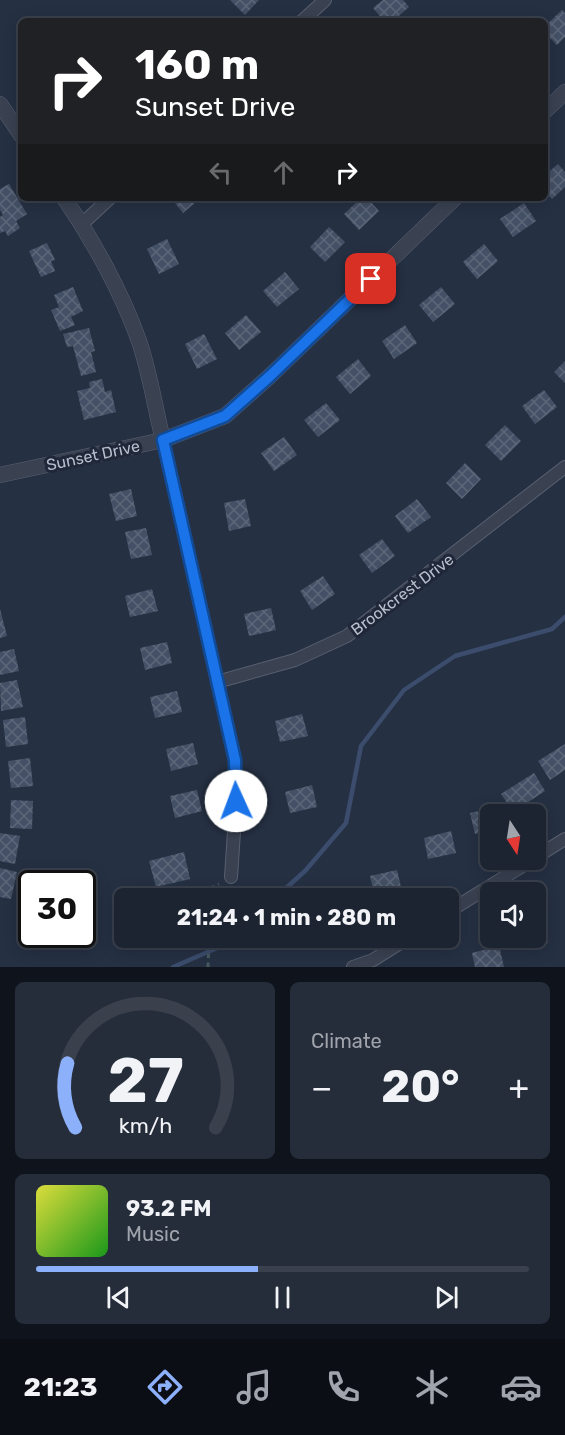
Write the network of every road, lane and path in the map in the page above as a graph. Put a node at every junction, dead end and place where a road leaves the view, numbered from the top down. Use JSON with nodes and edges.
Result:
{"nodes":[{"id":1,"x":325,"y":0,"type":"edge"},
{"id":2,"x":305,"y":18,"type":"edge"},
{"id":3,"x":565,"y":92,"type":"edge"},
{"id":4,"x":0,"y":104,"type":"edge"},
{"id":5,"x":548,"y":108,"type":"edge"},
{"id":6,"x":18,"y":131,"type":"edge"},
{"id":7,"x":66,"y":201,"type":"edge"},
{"id":8,"x":107,"y":201,"type":"edge"},
{"id":9,"x":452,"y":201,"type":"edge"},
{"id":10,"x":82,"y":224,"type":"junction"},
{"id":11,"x":163,"y":440,"type":"junction"},
{"id":12,"x":565,"y":467,"type":"edge"},
{"id":13,"x":0,"y":475,"type":"edge"},
{"id":14,"x":217,"y":682,"type":"junction"},
{"id":15,"x":565,"y":839,"type":"edge"},
{"id":16,"x":546,"y":851,"type":"edge"},
{"id":17,"x":515,"y":870,"type":"edge"},
{"id":18,"x":231,"y":877,"type":"joint"},
{"id":19,"x":211,"y":888,"type":"edge"},
{"id":20,"x":459,"y":905,"type":"edge"},
{"id":21,"x":209,"y":948,"type":"edge"},
{"id":22,"x":392,"y":948,"type":"edge"},
{"id":23,"x":208,"y":967,"type":"edge"},
{"id":24,"x":353,"y":967,"type":"edge"}],
"edges":[{"from":1,"to":2,"type":"street"},
{"from":3,"to":5,"type":"street"},
{"from":4,"to":6,"type":"street"},
{"from":7,"to":10,"type":"street"},
{"from":8,"to":10,"type":"street"},
{"from":9,"to":11,"type":"street","name":"Sunset Drive"},
{"from":10,"to":11,"type":"street"},
{"from":11,"to":13,"type":"street","name":"Sunset Drive"},
{"from":11,"to":14,"type":"street"},
{"from":12,"to":14,"type":"street","name":"Brookcrest Drive"},
{"from":14,"to":18,"type":"street"},
{"from":15,"to":16,"type":"street"},
{"from":17,"to":20,"type":"street"},
{"from":18,"to":19,"type":"path"},
{"from":21,"to":23,"type":"path"},
{"from":22,"to":24,"type":"street"}]}
